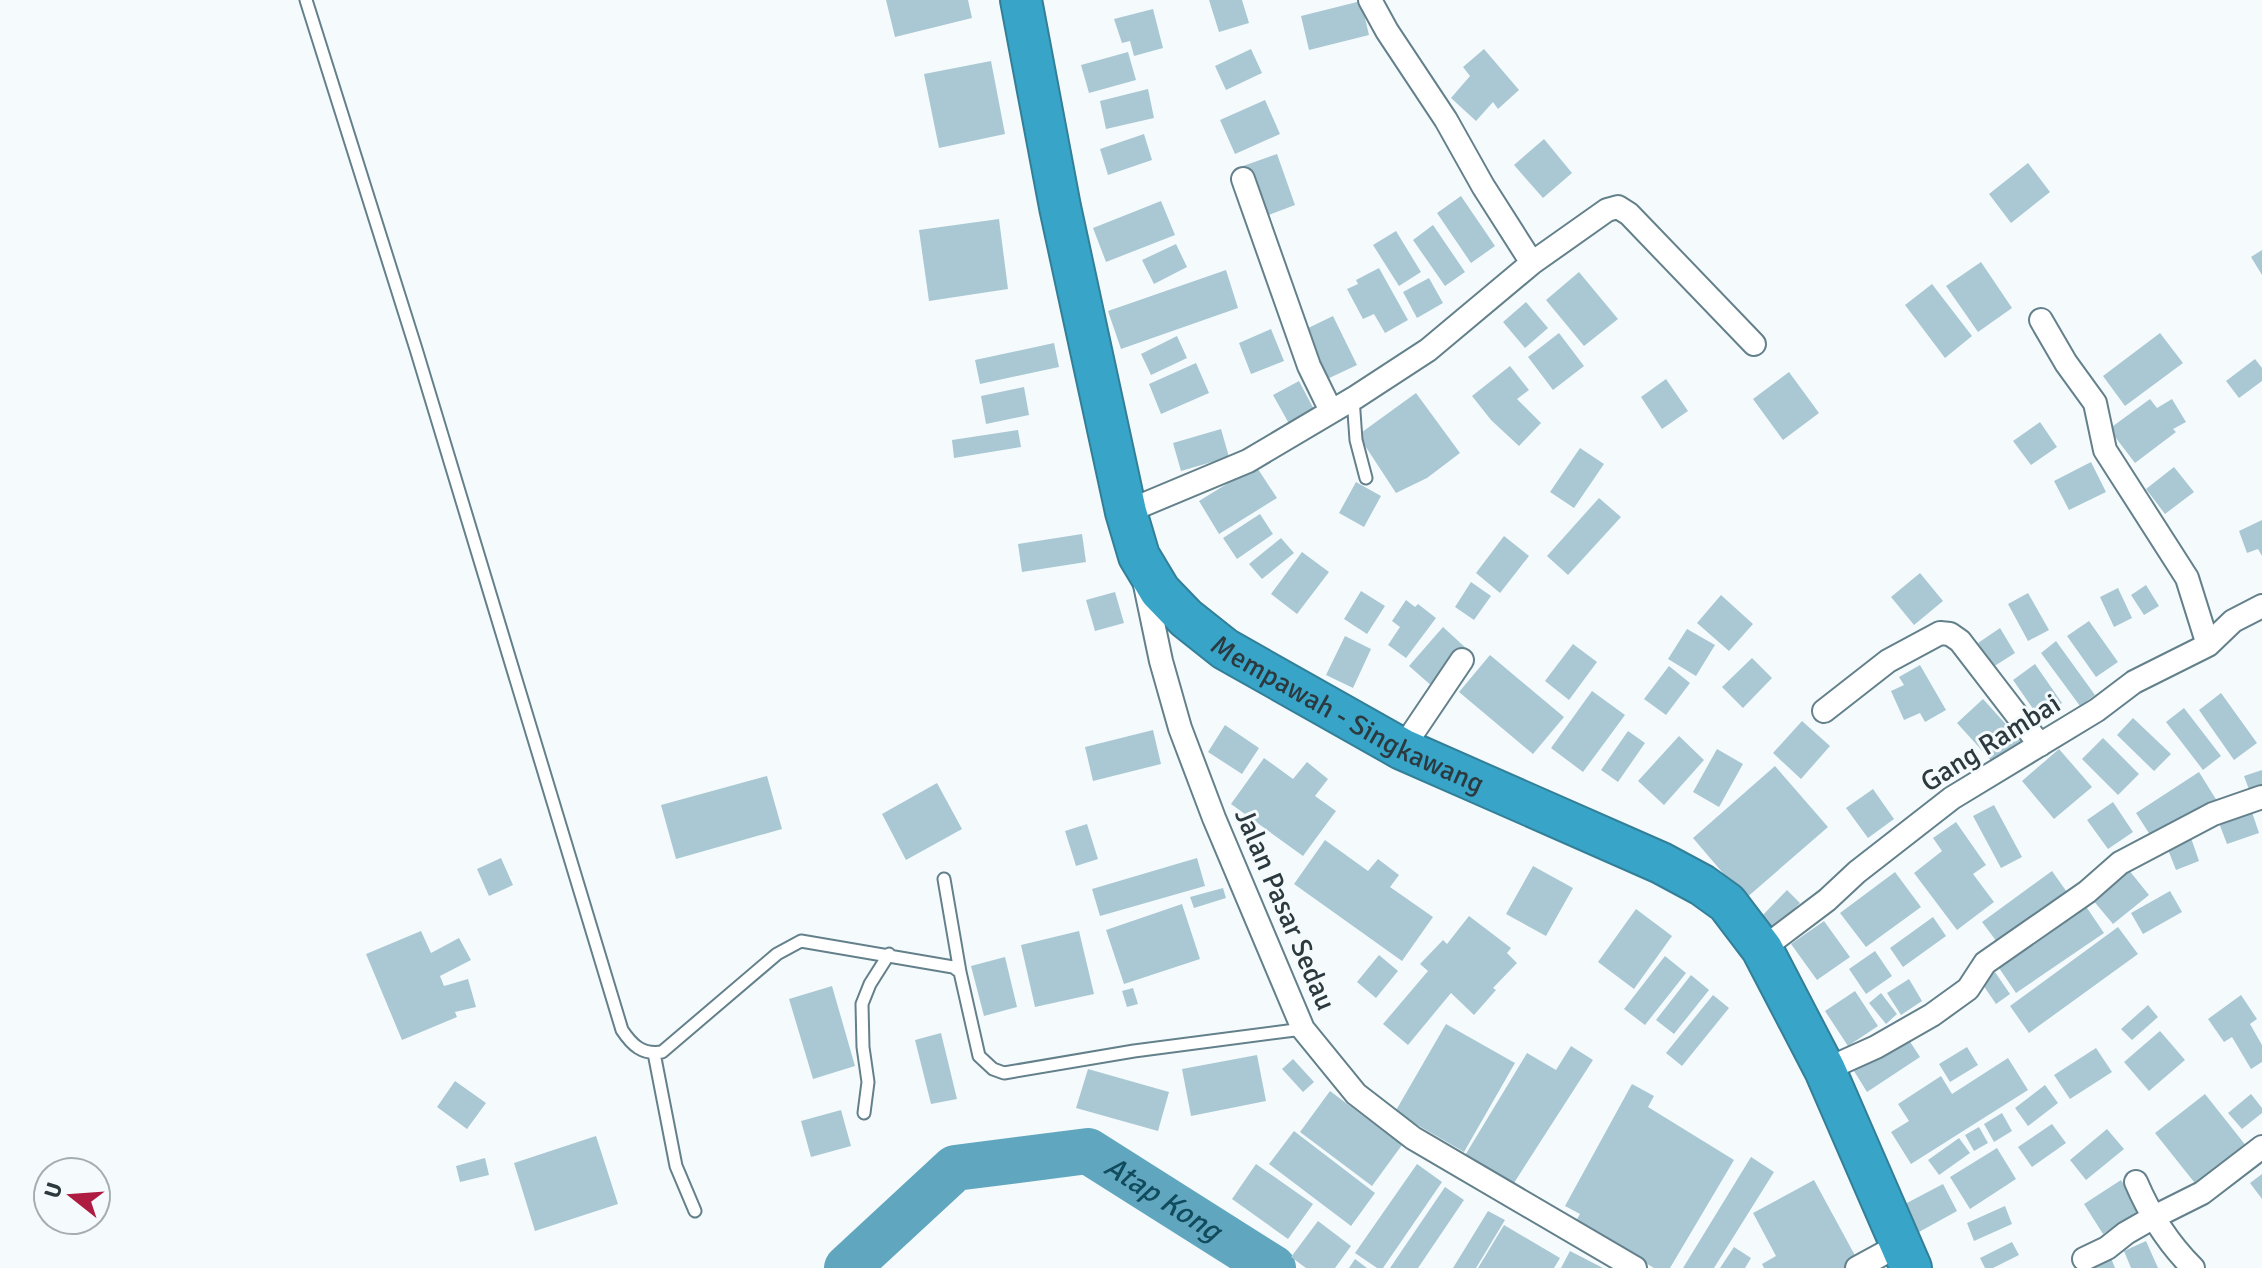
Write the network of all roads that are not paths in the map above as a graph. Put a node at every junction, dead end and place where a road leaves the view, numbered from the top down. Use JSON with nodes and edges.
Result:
{"nodes":[{"id":1,"x":306,"y":0,"type":"edge"},
{"id":2,"x":1021,"y":0,"type":"edge"},
{"id":3,"x":1370,"y":0,"type":"edge"},
{"id":4,"x":1243,"y":179,"type":"dead end"},
{"id":5,"x":1532,"y":263,"type":"junction"},
{"id":6,"x":2041,"y":320,"type":"dead end"},
{"id":7,"x":1754,"y":344,"type":"dead end"},
{"id":8,"x":1353,"y":398,"type":"junction"},
{"id":9,"x":1331,"y":411,"type":"junction"},
{"id":10,"x":1366,"y":478,"type":"dead end"},
{"id":11,"x":1126,"y":512,"type":"junction"},
{"id":12,"x":1139,"y":556,"type":"junction"},
{"id":13,"x":2262,"y":606,"type":"edge"},
{"id":14,"x":2208,"y":645,"type":"junction"},
{"id":15,"x":1462,"y":660,"type":"dead end"},
{"id":16,"x":1824,"y":711,"type":"dead end"},
{"id":17,"x":2040,"y":745,"type":"junction"},
{"id":18,"x":1402,"y":749,"type":"junction"},
{"id":19,"x":2262,"y":797,"type":"edge"},
{"id":20,"x":944,"y":879,"type":"dead end"},
{"id":21,"x":1762,"y":949,"type":"junction"},
{"id":22,"x":889,"y":954,"type":"junction"},
{"id":23,"x":960,"y":972,"type":"junction"},
{"id":24,"x":1303,"y":1029,"type":"junction"},
{"id":25,"x":654,"y":1053,"type":"junction"},
{"id":26,"x":1825,"y":1070,"type":"junction"},
{"id":27,"x":864,"y":1113,"type":"dead end"},
{"id":28,"x":2262,"y":1147,"type":"edge"},
{"id":29,"x":2136,"y":1182,"type":"dead end"},
{"id":30,"x":695,"y":1211,"type":"dead end"},
{"id":31,"x":2154,"y":1217,"type":"junction"},
{"id":32,"x":1906,"y":1256,"type":"edge"},
{"id":33,"x":2084,"y":1259,"type":"dead end"},
{"id":34,"x":1635,"y":1268,"type":"edge"},
{"id":35,"x":1857,"y":1268,"type":"edge"},
{"id":36,"x":2193,"y":1268,"type":"edge"}],
"edges":[{"from":1,"to":25,"type":"lane"},
{"from":2,"to":11,"type":"highway","name":"Mempawah - Singkawang"},
{"from":3,"to":5,"type":"street"},
{"from":4,"to":9,"type":"street"},
{"from":5,"to":7,"type":"street"},
{"from":5,"to":8,"type":"street"},
{"from":6,"to":14,"type":"street"},
{"from":8,"to":9,"type":"street"},
{"from":8,"to":10,"type":"lane"},
{"from":9,"to":11,"type":"street"},
{"from":11,"to":12,"type":"highway","name":"Mempawah - Singkawang"},
{"from":12,"to":18,"type":"highway","name":"Mempawah - Singkawang"},
{"from":12,"to":24,"type":"street","name":"Jalan Pasar Sedau"},
{"from":13,"to":14,"type":"street","name":"Gang Rambai"},
{"from":14,"to":17,"type":"street","name":"Gang Rambai"},
{"from":15,"to":18,"type":"street"},
{"from":16,"to":17,"type":"street"},
{"from":17,"to":21,"type":"street","name":"Gang Rambai"},
{"from":18,"to":21,"type":"highway","name":"Mempawah - Singkawang"},
{"from":19,"to":26,"type":"street"},
{"from":20,"to":23,"type":"lane"},
{"from":21,"to":26,"type":"highway","name":"Mempawah - Singkawang"},
{"from":22,"to":23,"type":"lane"},
{"from":22,"to":25,"type":"lane"},
{"from":22,"to":27,"type":"lane"},
{"from":23,"to":24,"type":"lane"},
{"from":24,"to":34,"type":"street","name":"Jalan Pasar Sedau"},
{"from":25,"to":30,"type":"lane"},
{"from":26,"to":32,"type":"highway","name":"Mempawah - Singkawang"},
{"from":28,"to":31,"type":"street"},
{"from":29,"to":31,"type":"street"},
{"from":31,"to":33,"type":"street"},
{"from":31,"to":36,"type":"street"},
{"from":32,"to":35,"type":"street"}]}
